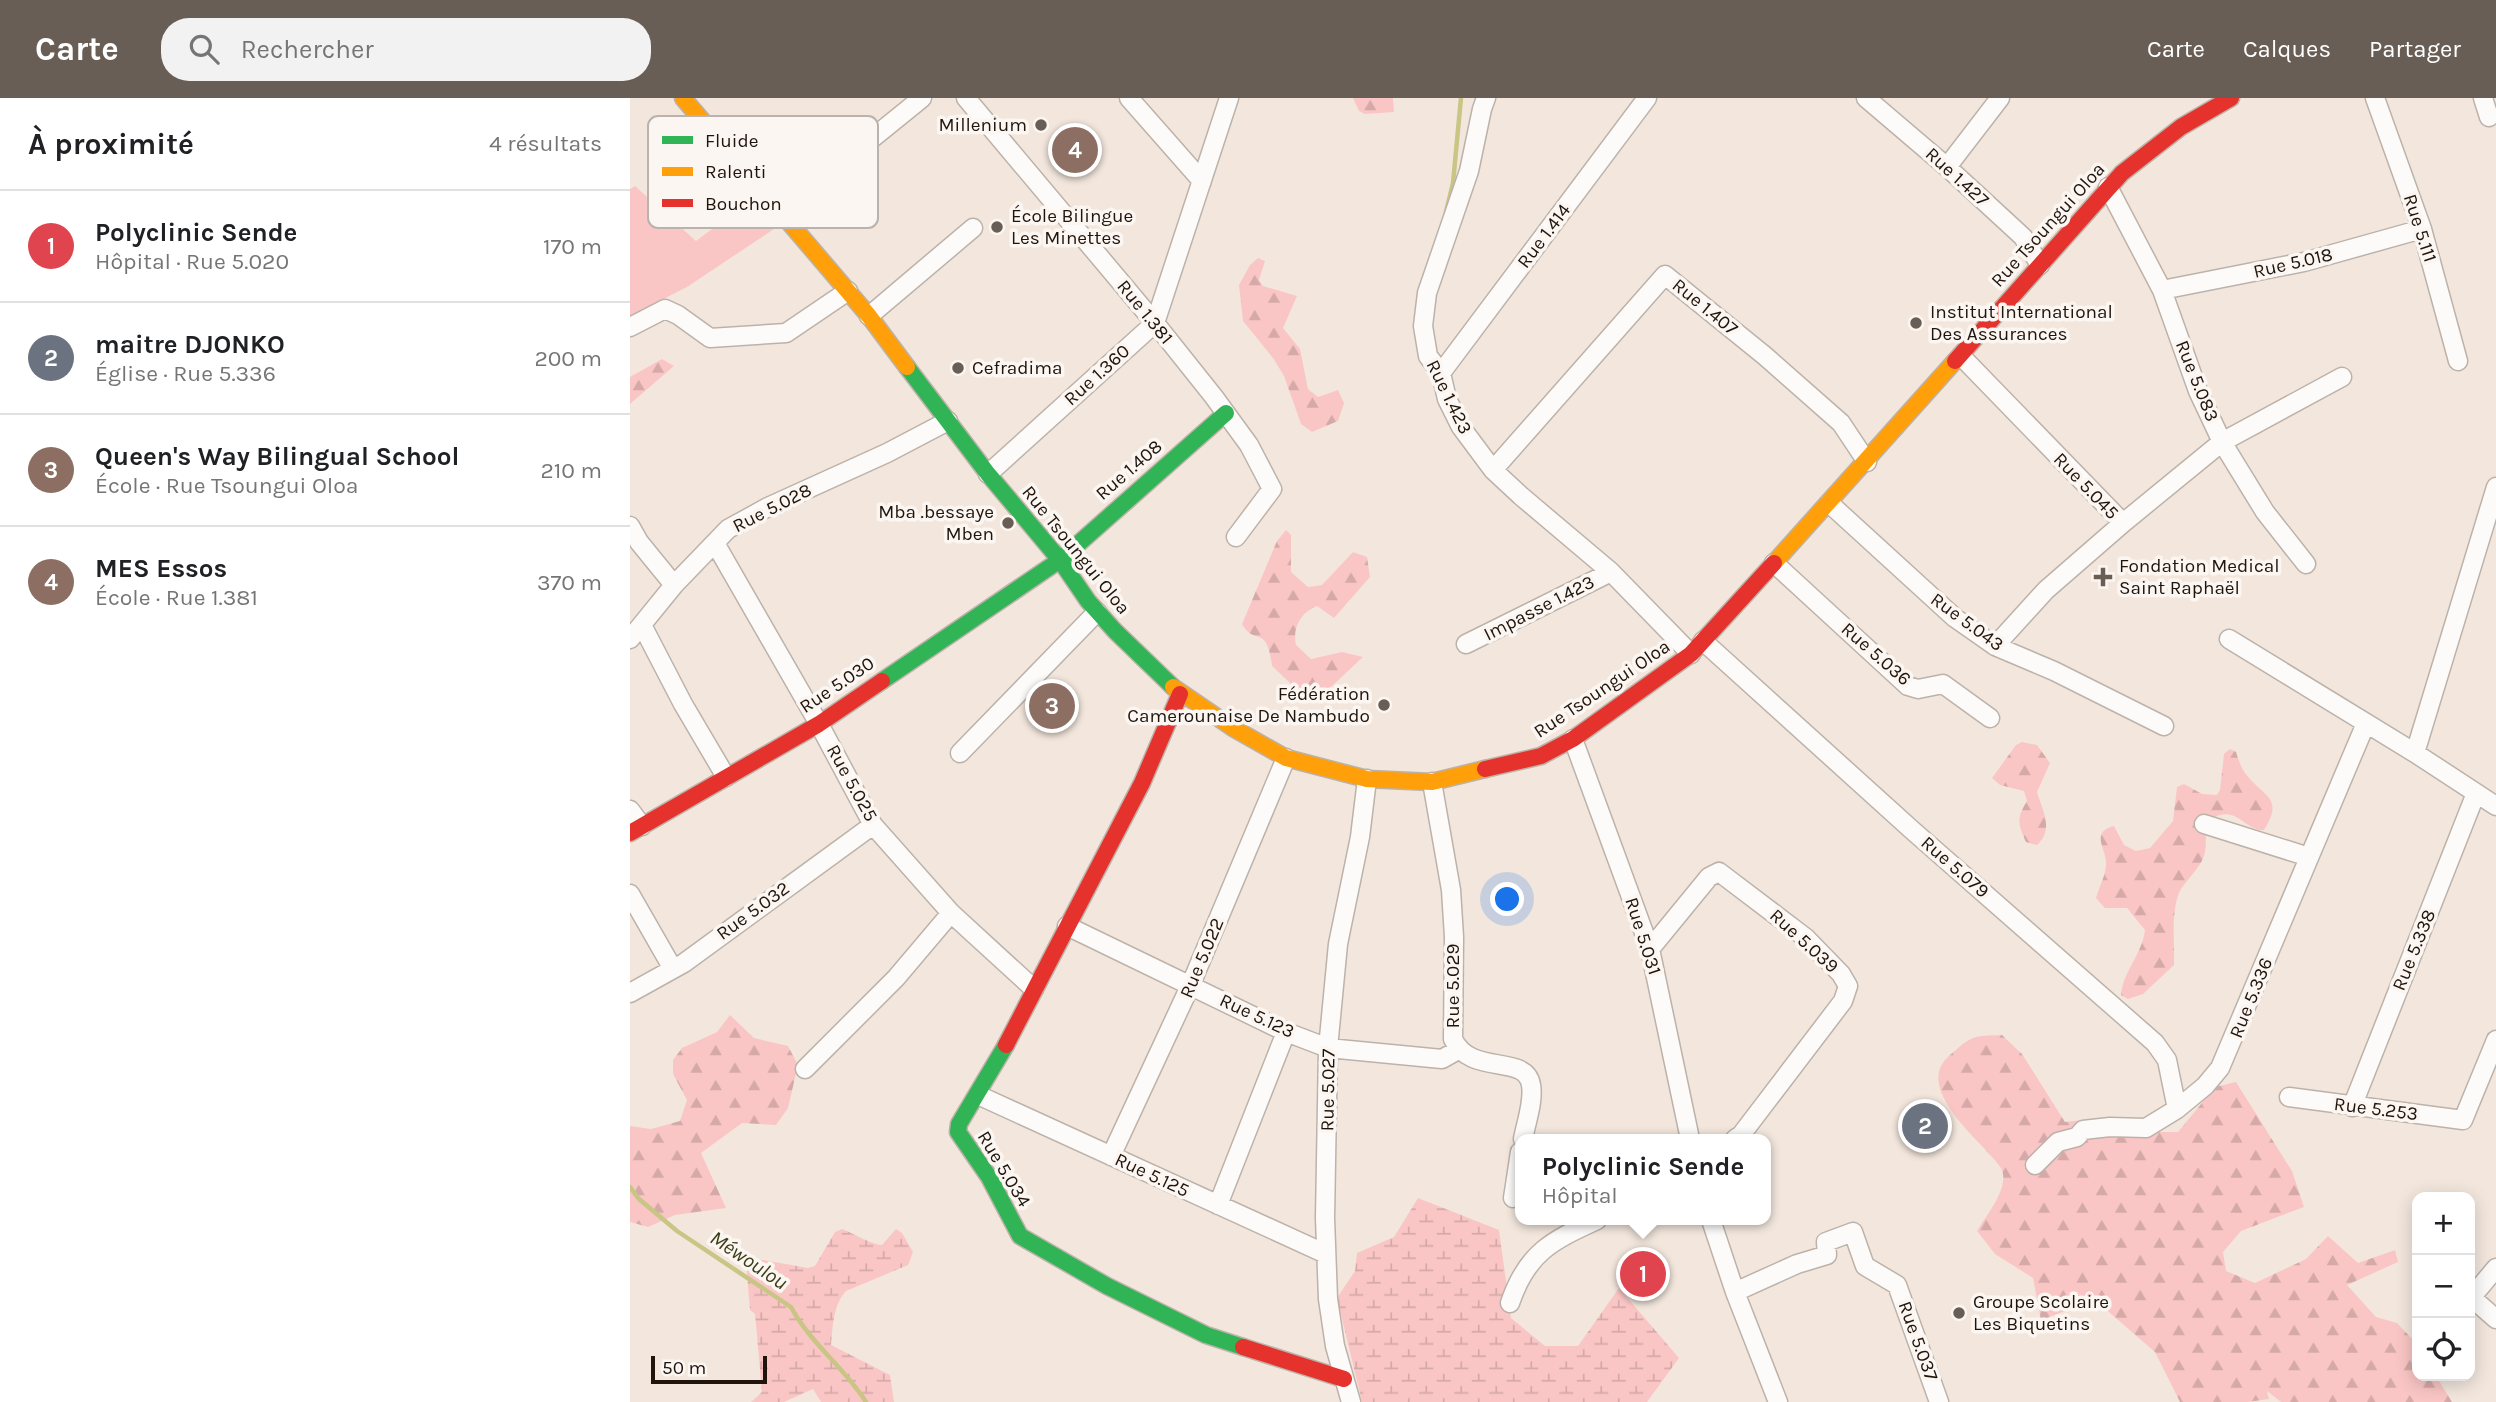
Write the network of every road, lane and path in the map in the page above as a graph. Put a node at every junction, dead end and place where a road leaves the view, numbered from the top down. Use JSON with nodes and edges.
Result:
{"nodes":[{"id":1,"x":922,"y":98,"type":"edge"},
{"id":2,"x":966,"y":98,"type":"edge"},
{"id":3,"x":1129,"y":98,"type":"edge"},
{"id":4,"x":1229,"y":98,"type":"edge"},
{"id":5,"x":1486,"y":98,"type":"edge"},
{"id":6,"x":1647,"y":98,"type":"edge"},
{"id":7,"x":1866,"y":98,"type":"edge"},
{"id":8,"x":2000,"y":98,"type":"edge"},
{"id":9,"x":2231,"y":98,"type":"edge"},
{"id":10,"x":2375,"y":98,"type":"edge"},
{"id":11,"x":2483,"y":98,"type":"edge"},
{"id":12,"x":686,"y":99,"type":"edge"},
{"id":13,"x":700,"y":116,"type":"edge"},
{"id":14,"x":2489,"y":117,"type":"dead end"},
{"id":15,"x":878,"y":134,"type":"edge"},
{"id":16,"x":1947,"y":167,"type":"junction"},
{"id":17,"x":1202,"y":181,"type":"junction"},
{"id":18,"x":2108,"y":187,"type":"junction"},
{"id":19,"x":792,"y":228,"type":"edge"},
{"id":20,"x":973,"y":228,"type":"dead end"},
{"id":21,"x":2422,"y":229,"type":"junction"},
{"id":22,"x":2040,"y":265,"type":"junction"},
{"id":23,"x":2162,"y":290,"type":"junction"},
{"id":24,"x":848,"y":291,"type":"junction"},
{"id":25,"x":869,"y":316,"type":"junction"},
{"id":26,"x":1155,"y":323,"type":"junction"},
{"id":27,"x":630,"y":327,"type":"edge"},
{"id":28,"x":1961,"y":356,"type":"junction"},
{"id":29,"x":2458,"y":360,"type":"dead end"},
{"id":30,"x":1441,"y":373,"type":"junction"},
{"id":31,"x":2342,"y":377,"type":"dead end"},
{"id":32,"x":1226,"y":413,"type":"junction"},
{"id":33,"x":948,"y":421,"type":"junction"},
{"id":34,"x":2222,"y":442,"type":"junction"},
{"id":35,"x":1867,"y":462,"type":"junction"},
{"id":36,"x":1493,"y":470,"type":"junction"},
{"id":37,"x":988,"y":474,"type":"junction"},
{"id":38,"x":2496,"y":487,"type":"edge"},
{"id":39,"x":1829,"y":503,"type":"junction"},
{"id":40,"x":2123,"y":523,"type":"junction"},
{"id":41,"x":630,"y":526,"type":"edge"},
{"id":42,"x":1236,"y":537,"type":"dead end"},
{"id":43,"x":715,"y":543,"type":"junction"},
{"id":44,"x":1060,"y":560,"type":"junction"},
{"id":45,"x":1774,"y":563,"type":"junction"},
{"id":46,"x":2306,"y":564,"type":"dead end"},
{"id":47,"x":1611,"y":572,"type":"junction"},
{"id":48,"x":674,"y":585,"type":"junction"},
{"id":49,"x":1097,"y":612,"type":"junction"},
{"id":50,"x":642,"y":625,"type":"junction"},
{"id":51,"x":630,"y":639,"type":"edge"},
{"id":52,"x":2229,"y":639,"type":"dead end"},
{"id":53,"x":1466,"y":644,"type":"dead end"},
{"id":54,"x":1995,"y":646,"type":"junction"},
{"id":55,"x":1697,"y":648,"type":"junction"},
{"id":56,"x":1180,"y":694,"type":"junction"},
{"id":57,"x":1990,"y":718,"type":"dead end"},
{"id":58,"x":819,"y":723,"type":"junction"},
{"id":59,"x":2366,"y":723,"type":"junction"},
{"id":60,"x":2164,"y":726,"type":"dead end"},
{"id":61,"x":1573,"y":739,"type":"junction"},
{"id":62,"x":960,"y":753,"type":"dead end"},
{"id":63,"x":2416,"y":753,"type":"junction"},
{"id":64,"x":1286,"y":758,"type":"junction"},
{"id":65,"x":726,"y":777,"type":"junction"},
{"id":66,"x":1367,"y":779,"type":"junction"},
{"id":67,"x":1432,"y":782,"type":"junction"},
{"id":68,"x":2476,"y":793,"type":"junction"},
{"id":69,"x":2496,"y":806,"type":"edge"},
{"id":70,"x":630,"y":810,"type":"edge"},
{"id":71,"x":2204,"y":824,"type":"dead end"},
{"id":72,"x":873,"y":825,"type":"junction"},
{"id":73,"x":636,"y":830,"type":"edge"},
{"id":74,"x":2309,"y":857,"type":"junction"},
{"id":75,"x":630,"y":894,"type":"edge"},
{"id":76,"x":951,"y":913,"type":"junction"},
{"id":77,"x":1068,"y":926,"type":"junction"},
{"id":78,"x":1650,"y":948,"type":"junction"},
{"id":79,"x":673,"y":969,"type":"junction"},
{"id":80,"x":1191,"y":984,"type":"junction"},
{"id":81,"x":1034,"y":989,"type":"junction"},
{"id":82,"x":630,"y":993,"type":"edge"},
{"id":83,"x":1286,"y":1032,"type":"junction"},
{"id":84,"x":1328,"y":1048,"type":"junction"},
{"id":85,"x":1458,"y":1050,"type":"junction"},
{"id":86,"x":2494,"y":1051,"type":"edge"},
{"id":87,"x":805,"y":1069,"type":"dead end"},
{"id":88,"x":978,"y":1095,"type":"junction"},
{"id":89,"x":2289,"y":1097,"type":"dead end"},
{"id":90,"x":2352,"y":1107,"type":"junction"},
{"id":91,"x":2177,"y":1109,"type":"junction"},
{"id":92,"x":1524,"y":1134,"type":"edge"},
{"id":93,"x":1689,"y":1134,"type":"edge"},
{"id":94,"x":1742,"y":1134,"type":"edge"},
{"id":95,"x":1111,"y":1156,"type":"junction"},
{"id":96,"x":2035,"y":1165,"type":"dead end"},
{"id":97,"x":1515,"y":1186,"type":"edge"},
{"id":98,"x":1513,"y":1198,"type":"dead end"},
{"id":99,"x":1217,"y":1205,"type":"junction"},
{"id":100,"x":1586,"y":1225,"type":"edge"},
{"id":101,"x":1713,"y":1225,"type":"edge"},
{"id":102,"x":1326,"y":1254,"type":"junction"},
{"id":103,"x":2496,"y":1268,"type":"edge"},
{"id":104,"x":1735,"y":1292,"type":"junction"},
{"id":105,"x":2475,"y":1292,"type":"edge"},
{"id":106,"x":2475,"y":1302,"type":"edge"},
{"id":107,"x":1510,"y":1303,"type":"dead end"},
{"id":108,"x":2496,"y":1319,"type":"edge"},
{"id":109,"x":1344,"y":1379,"type":"junction"},
{"id":110,"x":1351,"y":1402,"type":"edge"},
{"id":111,"x":1778,"y":1402,"type":"edge"},
{"id":112,"x":1939,"y":1402,"type":"edge"}],
"edges":[{"from":1,"to":15,"type":"street"},
{"from":2,"to":26,"type":"street","name":"Rue 1.381"},
{"from":3,"to":17,"type":"street"},
{"from":4,"to":17,"type":"street","name":"Rue 1.360"},
{"from":5,"to":30,"type":"street","name":"Rue 1.423"},
{"from":6,"to":30,"type":"street","name":"Rue 1.414"},
{"from":7,"to":16,"type":"street","name":"Rue 1.427"},
{"from":8,"to":16,"type":"street"},
{"from":9,"to":18,"type":"main road","name":"Rue Tsoungui Oloa"},
{"from":10,"to":21,"type":"street","name":"Rue 5.111"},
{"from":11,"to":14,"type":"street"},
{"from":12,"to":13,"type":"main road","name":"Rue Tsoungui Oloa"},
{"from":16,"to":22,"type":"street","name":"Rue 1.427"},
{"from":17,"to":26,"type":"street","name":"Rue 1.360"},
{"from":18,"to":22,"type":"main road","name":"Rue Tsoungui Oloa"},
{"from":18,"to":23,"type":"street","name":"Rue 5.083"},
{"from":19,"to":24,"type":"main road","name":"Rue Tsoungui Oloa"},
{"from":20,"to":25,"type":"street"},
{"from":21,"to":23,"type":"street","name":"Rue 5.018"},
{"from":21,"to":29,"type":"street","name":"Rue 5.111"},
{"from":22,"to":28,"type":"main road","name":"Rue Tsoungui Oloa"},
{"from":23,"to":34,"type":"street","name":"Rue 5.083"},
{"from":24,"to":25,"type":"main road","name":"Rue Tsoungui Oloa"},
{"from":24,"to":27,"type":"street"},
{"from":25,"to":33,"type":"main road","name":"Rue Tsoungui Oloa"},
{"from":26,"to":32,"type":"street","name":"Rue 1.381"},
{"from":26,"to":37,"type":"street","name":"Rue 1.360"},
{"from":28,"to":35,"type":"main road","name":"Rue Tsoungui Oloa"},
{"from":28,"to":40,"type":"street","name":"Rue 5.045"},
{"from":30,"to":36,"type":"street","name":"Rue 1.423"},
{"from":31,"to":34,"type":"street","name":"Rue 5.045"},
{"from":32,"to":42,"type":"street","name":"Rue 1.381"},
{"from":32,"to":44,"type":"main road","name":"Rue 1.408"},
{"from":33,"to":37,"type":"main road","name":"Rue Tsoungui Oloa"},
{"from":33,"to":43,"type":"street","name":"Rue 5.028"},
{"from":34,"to":40,"type":"street","name":"Rue 5.045"},
{"from":34,"to":46,"type":"street","name":"Rue 5.083"},
{"from":35,"to":36,"type":"street","name":"Rue 1.407"},
{"from":35,"to":39,"type":"main road","name":"Rue Tsoungui Oloa"},
{"from":36,"to":47,"type":"street","name":"Rue 1.423"},
{"from":37,"to":44,"type":"main road","name":"Rue Tsoungui Oloa"},
{"from":38,"to":63,"type":"street"},
{"from":39,"to":45,"type":"main road","name":"Rue Tsoungui Oloa"},
{"from":39,"to":54,"type":"street","name":"Rue 5.043"},
{"from":40,"to":54,"type":"street"},
{"from":41,"to":48,"type":"street"},
{"from":43,"to":48,"type":"street","name":"Rue 5.028"},
{"from":43,"to":58,"type":"street","name":"Rue 5.025"},
{"from":44,"to":49,"type":"main road","name":"Rue Tsoungui Oloa"},
{"from":44,"to":58,"type":"main road","name":"Rue 5.030"},
{"from":45,"to":55,"type":"main road","name":"Rue Tsoungui Oloa"},
{"from":45,"to":57,"type":"street","name":"Rue 5.036"},
{"from":47,"to":53,"type":"street","name":"Impasse 1.423"},
{"from":47,"to":55,"type":"street","name":"Rue 1.423"},
{"from":48,"to":50,"type":"street","name":"Rue 5.028"},
{"from":49,"to":56,"type":"main road","name":"Rue Tsoungui Oloa"},
{"from":49,"to":62,"type":"street"},
{"from":50,"to":51,"type":"street","name":"Rue 5.028"},
{"from":50,"to":65,"type":"street"},
{"from":52,"to":59,"type":"street"},
{"from":54,"to":60,"type":"street","name":"Rue 5.043"},
{"from":55,"to":61,"type":"main road","name":"Rue Tsoungui Oloa"},
{"from":55,"to":91,"type":"street","name":"Rue 5.079"},
{"from":56,"to":64,"type":"main road","name":"Rue Tsoungui Oloa"},
{"from":56,"to":77,"type":"main road","name":"Rue 5.034"},
{"from":58,"to":65,"type":"main road","name":"Rue 5.030"},
{"from":58,"to":72,"type":"street","name":"Rue 5.025"},
{"from":59,"to":63,"type":"street"},
{"from":59,"to":74,"type":"street","name":"Rue 5.336"},
{"from":61,"to":67,"type":"main road","name":"Rue Tsoungui Oloa"},
{"from":61,"to":78,"type":"street","name":"Rue 5.031"},
{"from":63,"to":68,"type":"street"},
{"from":64,"to":66,"type":"main road","name":"Rue Tsoungui Oloa"},
{"from":64,"to":80,"type":"street","name":"Rue 5.022"},
{"from":65,"to":73,"type":"main road","name":"Rue 5.030"},
{"from":66,"to":67,"type":"main road","name":"Rue Tsoungui Oloa"},
{"from":66,"to":84,"type":"street","name":"Rue 5.027"},
{"from":67,"to":85,"type":"street","name":"Rue 5.029"},
{"from":68,"to":69,"type":"street"},
{"from":68,"to":90,"type":"street","name":"Rue 5.338"},
{"from":70,"to":73,"type":"street"},
{"from":71,"to":74,"type":"street"},
{"from":72,"to":76,"type":"street","name":"Rue 5.025"},
{"from":72,"to":79,"type":"street","name":"Rue 5.032"},
{"from":74,"to":91,"type":"street","name":"Rue 5.336"},
{"from":75,"to":79,"type":"street"},
{"from":76,"to":81,"type":"street","name":"Rue 5.025"},
{"from":76,"to":87,"type":"street"},
{"from":77,"to":80,"type":"street","name":"Rue 5.123"},
{"from":77,"to":81,"type":"main road","name":"Rue 5.034"},
{"from":78,"to":93,"type":"street","name":"Rue 5.031"},
{"from":78,"to":94,"type":"street","name":"Rue 5.039"},
{"from":79,"to":82,"type":"street","name":"Rue 5.032"},
{"from":80,"to":83,"type":"street","name":"Rue 5.123"},
{"from":80,"to":95,"type":"street","name":"Rue 5.022"},
{"from":81,"to":88,"type":"main road","name":"Rue 5.034"},
{"from":83,"to":84,"type":"street","name":"Rue 5.123"},
{"from":83,"to":99,"type":"street"},
{"from":84,"to":85,"type":"street","name":"Rue 5.123"},
{"from":84,"to":102,"type":"street","name":"Rue 5.027"},
{"from":85,"to":92,"type":"street","name":"Rue 5.029"},
{"from":86,"to":90,"type":"street","name":"Rue 5.253"},
{"from":88,"to":95,"type":"street","name":"Rue 5.125"},
{"from":88,"to":109,"type":"main road","name":"Rue 5.034"},
{"from":89,"to":90,"type":"street","name":"Rue 5.253"},
{"from":91,"to":96,"type":"street","name":"Rue 5.336"},
{"from":95,"to":99,"type":"street","name":"Rue 5.125"},
{"from":97,"to":98,"type":"street"},
{"from":99,"to":102,"type":"street","name":"Rue 5.125"},
{"from":100,"to":107,"type":"street"},
{"from":101,"to":104,"type":"street"},
{"from":102,"to":109,"type":"street","name":"Rue 5.027"},
{"from":103,"to":105,"type":"street"},
{"from":104,"to":111,"type":"street"},
{"from":104,"to":112,"type":"street","name":"Rue 5.037"},
{"from":106,"to":108,"type":"street"},
{"from":109,"to":110,"type":"street","name":"Rue 5.027"}]}
